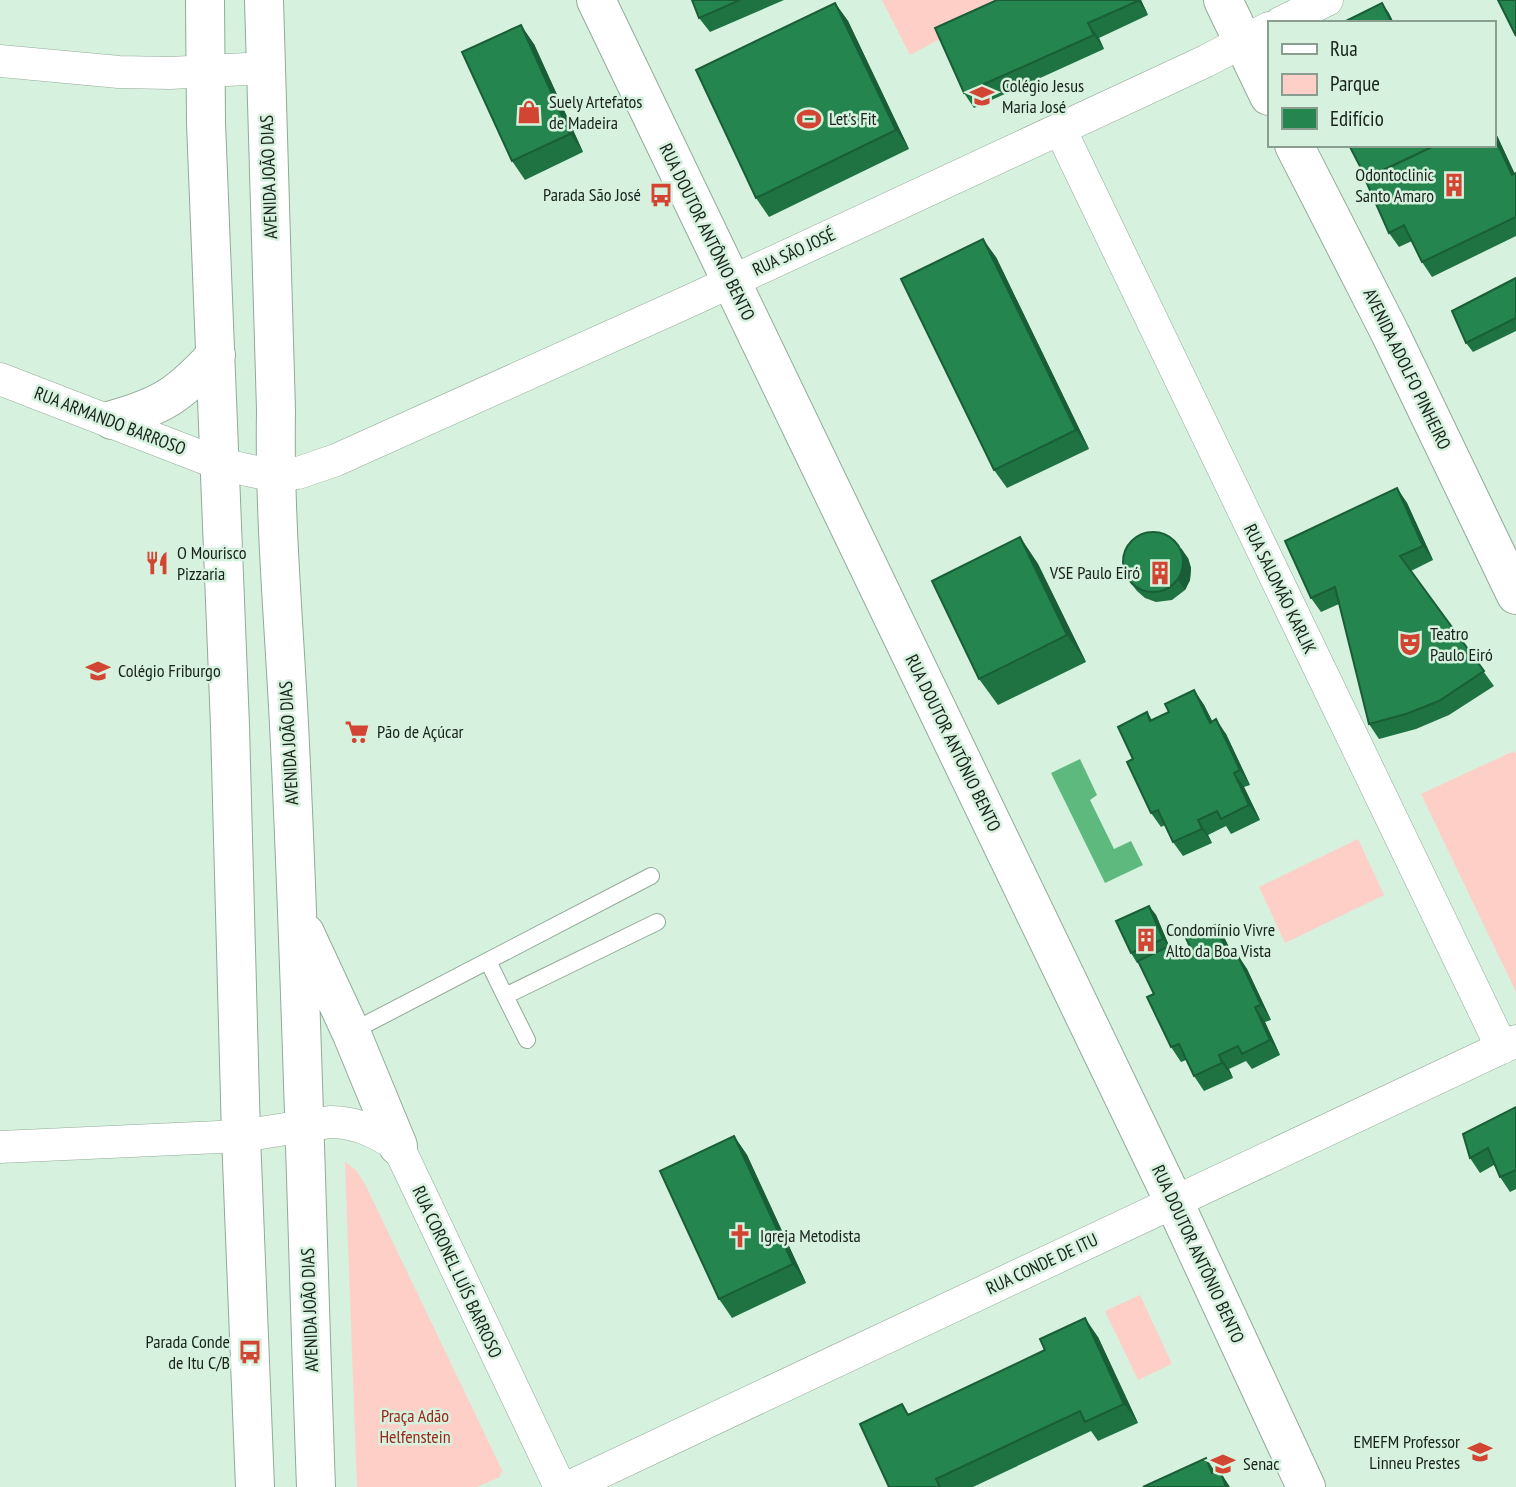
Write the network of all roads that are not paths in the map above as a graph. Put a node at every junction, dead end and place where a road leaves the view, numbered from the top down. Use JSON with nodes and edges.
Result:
{"nodes":[{"id":1,"x":205,"y":0,"type":"edge"},
{"id":2,"x":264,"y":0,"type":"edge"},
{"id":3,"x":596,"y":0,"type":"edge"},
{"id":4,"x":1223,"y":0,"type":"edge"},
{"id":5,"x":1327,"y":0,"type":"edge"},
{"id":6,"x":1284,"y":21,"type":"edge"},
{"id":7,"x":1256,"y":35,"type":"edge"},
{"id":8,"x":0,"y":61,"type":"edge"},
{"id":9,"x":266,"y":68,"type":"junction"},
{"id":10,"x":206,"y":71,"type":"junction"},
{"id":11,"x":1268,"y":91,"type":"edge"},
{"id":12,"x":1060,"y":129,"type":"junction"},
{"id":13,"x":1295,"y":147,"type":"edge"},
{"id":14,"x":731,"y":281,"type":"junction"},
{"id":15,"x":216,"y":355,"type":"junction"},
{"id":16,"x":0,"y":379,"type":"edge"},
{"id":17,"x":112,"y":420,"type":"junction"},
{"id":18,"x":220,"y":464,"type":"junction"},
{"id":19,"x":275,"y":476,"type":"junction"},
{"id":20,"x":1516,"y":595,"type":"edge"},
{"id":21,"x":651,"y":876,"type":"dead end"},
{"id":22,"x":296,"y":914,"type":"junction"},
{"id":23,"x":657,"y":922,"type":"dead end"},
{"id":24,"x":488,"y":961,"type":"junction"},
{"id":25,"x":505,"y":996,"type":"junction"},
{"id":26,"x":351,"y":1032,"type":"junction"},
{"id":27,"x":527,"y":1040,"type":"dead end"},
{"id":28,"x":1509,"y":1045,"type":"edge"},
{"id":29,"x":305,"y":1128,"type":"junction"},
{"id":30,"x":241,"y":1136,"type":"junction"},
{"id":31,"x":398,"y":1146,"type":"junction"},
{"id":32,"x":0,"y":1147,"type":"edge"},
{"id":33,"x":1174,"y":1202,"type":"junction"},
{"id":34,"x":256,"y":1487,"type":"edge"},
{"id":35,"x":316,"y":1487,"type":"edge"},
{"id":36,"x":560,"y":1487,"type":"edge"},
{"id":37,"x":569,"y":1487,"type":"edge"},
{"id":38,"x":1306,"y":1487,"type":"edge"}],
"edges":[{"from":1,"to":10,"type":"main road"},
{"from":2,"to":9,"type":"main road","name":"AVENIDA JOÃO DIAS"},
{"from":3,"to":14,"type":"main road","name":"RUA DOUTOR ANTÔNIO BENTO"},
{"from":4,"to":7,"type":"main road"},
{"from":5,"to":6,"type":"street"},
{"from":7,"to":11,"type":"main road"},
{"from":7,"to":12,"type":"street","name":"RUA SÃO JOSÉ"},
{"from":8,"to":10,"type":"street"},
{"from":9,"to":10,"type":"street"},
{"from":9,"to":19,"type":"main road","name":"AVENIDA JOÃO DIAS"},
{"from":10,"to":15,"type":"main road"},
{"from":12,"to":14,"type":"street","name":"RUA SÃO JOSÉ"},
{"from":12,"to":28,"type":"street","name":"RUA SALOMÃO KARLIK"},
{"from":13,"to":20,"type":"main road","name":"AVENIDA ADOLFO PINHEIRO"},
{"from":14,"to":19,"type":"street","name":"RUA SÃO JOSÉ"},
{"from":14,"to":33,"type":"main road","name":"RUA DOUTOR ANTÔNIO BENTO"},
{"from":15,"to":17,"type":"main road"},
{"from":15,"to":18,"type":"main road"},
{"from":16,"to":17,"type":"street","name":"RUA ARMANDO BARROSO"},
{"from":17,"to":18,"type":"street","name":"RUA ARMANDO BARROSO"},
{"from":18,"to":19,"type":"street","name":"RUA ARMANDO BARROSO"},
{"from":18,"to":30,"type":"main road"},
{"from":19,"to":22,"type":"main road","name":"AVENIDA JOÃO DIAS"},
{"from":21,"to":24,"type":"lane"},
{"from":22,"to":26,"type":"main road"},
{"from":22,"to":29,"type":"main road","name":"AVENIDA JOÃO DIAS"},
{"from":23,"to":25,"type":"lane"},
{"from":24,"to":25,"type":"lane"},
{"from":24,"to":26,"type":"lane"},
{"from":25,"to":27,"type":"lane"},
{"from":26,"to":31,"type":"main road"},
{"from":28,"to":33,"type":"street","name":"RUA CONDE DE ITU"},
{"from":29,"to":30,"type":"street"},
{"from":29,"to":31,"type":"street"},
{"from":29,"to":35,"type":"main road","name":"AVENIDA JOÃO DIAS"},
{"from":30,"to":32,"type":"street"},
{"from":30,"to":34,"type":"main road"},
{"from":31,"to":36,"type":"street","name":"RUA CORONEL LUÍS BARROSO"},
{"from":33,"to":37,"type":"street","name":"RUA CONDE DE ITU"},
{"from":33,"to":38,"type":"main road","name":"RUA DOUTOR ANTÔNIO BENTO"}]}
